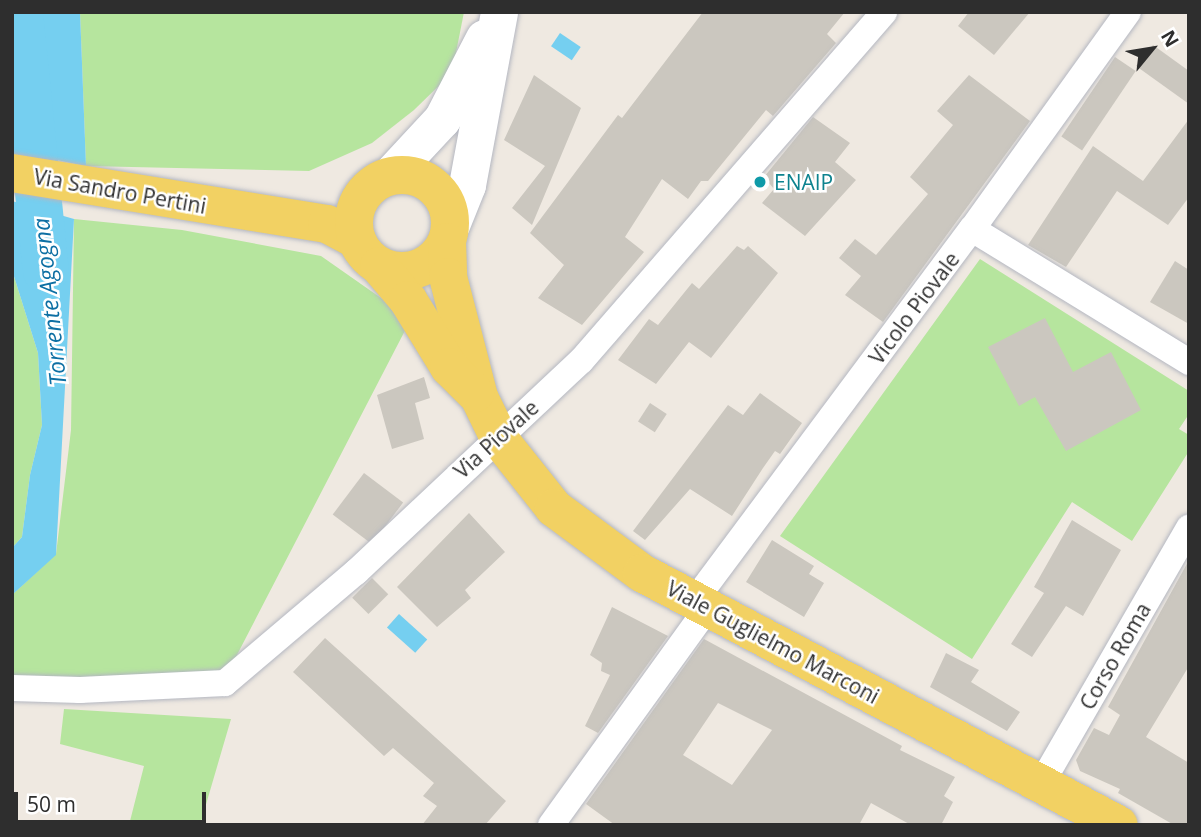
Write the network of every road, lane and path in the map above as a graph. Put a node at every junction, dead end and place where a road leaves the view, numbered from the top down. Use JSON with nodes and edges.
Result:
{"nodes":[{"id":1,"x":498,"y":12,"type":"edge"},
{"id":2,"x":884,"y":12,"type":"edge"},
{"id":3,"x":1128,"y":12,"type":"edge"},
{"id":4,"x":12,"y":173,"type":"edge"},
{"id":5,"x":389,"y":176,"type":"junction"},
{"id":6,"x":359,"y":200,"type":"junction"},
{"id":7,"x":228,"y":210,"type":"junction"},
{"id":8,"x":972,"y":229,"type":"junction"},
{"id":9,"x":449,"y":234,"type":"junction"},
{"id":10,"x":368,"y":253,"type":"junction"},
{"id":11,"x":1189,"y":362,"type":"edge"},
{"id":12,"x":479,"y":397,"type":"junction"},
{"id":13,"x":500,"y":440,"type":"junction"},
{"id":14,"x":1189,"y":528,"type":"edge"},
{"id":15,"x":702,"y":603,"type":"junction"},
{"id":16,"x":12,"y":688,"type":"edge"},
{"id":17,"x":1041,"y":784,"type":"junction"},
{"id":18,"x":551,"y":825,"type":"edge"},
{"id":19,"x":1119,"y":825,"type":"edge"}],
"edges":[{"from":1,"to":5,"type":"main road","name":"Viale Guglielmo Marconi"},
{"from":1,"to":9,"type":"main road","name":"Viale Guglielmo Marconi"},
{"from":2,"to":13,"type":"street","name":"Via Piovale"},
{"from":3,"to":8,"type":"street","name":"Vicolo Piovale"},
{"from":4,"to":7,"type":"main road","name":"Via Sandro Pertini"},
{"from":5,"to":6,"type":"main road"},
{"from":5,"to":9,"type":"main road"},
{"from":6,"to":7,"type":"main road","name":"Via Sandro Pertini"},
{"from":6,"to":10,"type":"main road"},
{"from":7,"to":10,"type":"main road","name":"Via Sandro Pertini"},
{"from":8,"to":11,"type":"street"},
{"from":8,"to":15,"type":"street","name":"Vicolo Piovale"},
{"from":9,"to":10,"type":"main road"},
{"from":9,"to":12,"type":"main road","name":"Viale Guglielmo Marconi"},
{"from":10,"to":12,"type":"main road","name":"Viale Guglielmo Marconi"},
{"from":12,"to":13,"type":"main road","name":"Viale Guglielmo Marconi"},
{"from":13,"to":15,"type":"main road","name":"Viale Guglielmo Marconi"},
{"from":13,"to":16,"type":"street","name":"Via Piovale"},
{"from":14,"to":17,"type":"street","name":"Corso Roma"},
{"from":15,"to":17,"type":"main road","name":"Viale Guglielmo Marconi"},
{"from":15,"to":18,"type":"street","name":"Vicolo Piovale"},
{"from":17,"to":19,"type":"main road","name":"Viale Guglielmo Marconi"}]}
